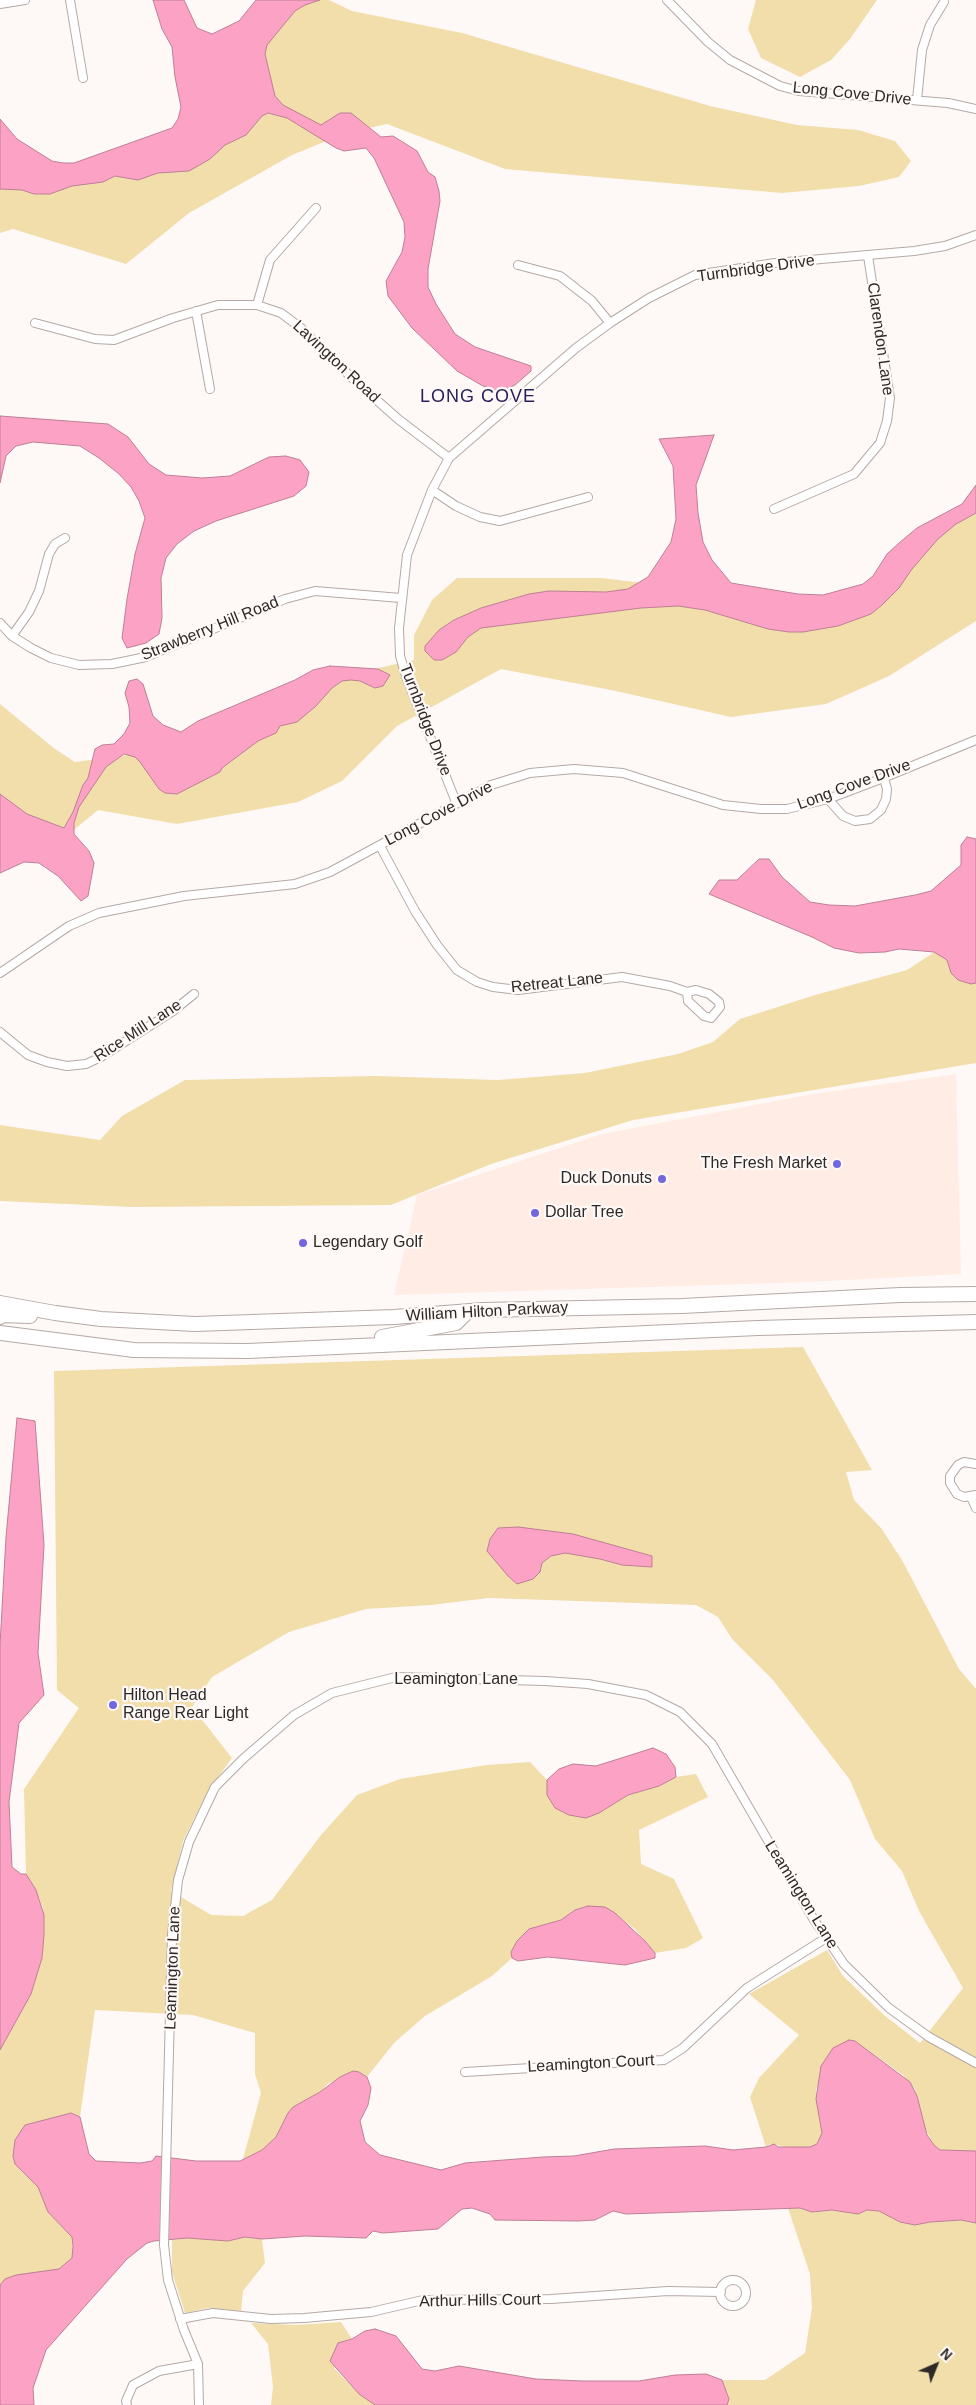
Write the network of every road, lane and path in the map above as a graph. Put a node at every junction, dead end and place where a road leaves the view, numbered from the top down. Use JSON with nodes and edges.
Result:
{"nodes":[{"id":1,"x":25,"y":0,"type":"edge"},
{"id":2,"x":70,"y":0,"type":"edge"},
{"id":3,"x":667,"y":0,"type":"edge"},
{"id":4,"x":944,"y":2,"type":"dead end"},
{"id":5,"x":0,"y":4,"type":"edge"},
{"id":6,"x":83,"y":78,"type":"dead end"},
{"id":7,"x":917,"y":100,"type":"junction"},
{"id":8,"x":976,"y":109,"type":"edge"},
{"id":9,"x":316,"y":208,"type":"dead end"},
{"id":10,"x":976,"y":235,"type":"edge"},
{"id":11,"x":868,"y":256,"type":"junction"},
{"id":12,"x":518,"y":264,"type":"dead end"},
{"id":13,"x":257,"y":305,"type":"junction"},
{"id":14,"x":196,"y":311,"type":"junction"},
{"id":15,"x":35,"y":323,"type":"dead end"},
{"id":16,"x":610,"y":323,"type":"junction"},
{"id":17,"x":210,"y":389,"type":"dead end"},
{"id":18,"x":449,"y":458,"type":"junction"},
{"id":19,"x":432,"y":490,"type":"junction"},
{"id":20,"x":588,"y":497,"type":"dead end"},
{"id":21,"x":774,"y":509,"type":"dead end"},
{"id":22,"x":65,"y":538,"type":"dead end"},
{"id":23,"x":401,"y":598,"type":"junction"},
{"id":24,"x":0,"y":623,"type":"edge"},
{"id":25,"x":12,"y":636,"type":"junction"},
{"id":26,"x":976,"y":740,"type":"edge"},
{"id":27,"x":884,"y":778,"type":"junction"},
{"id":28,"x":828,"y":799,"type":"junction"},
{"id":29,"x":456,"y":802,"type":"junction"},
{"id":30,"x":380,"y":846,"type":"junction"},
{"id":31,"x":0,"y":974,"type":"edge"},
{"id":32,"x":686,"y":992,"type":"dead end"},
{"id":33,"x":194,"y":994,"type":"dead end"},
{"id":34,"x":0,"y":1032,"type":"edge"},
{"id":35,"x":976,"y":1294,"type":"edge"},
{"id":36,"x":0,"y":1303,"type":"edge"},
{"id":37,"x":467,"y":1312,"type":"junction"},
{"id":38,"x":0,"y":1317,"type":"edge"},
{"id":39,"x":100,"y":1319,"type":"junction"},
{"id":40,"x":976,"y":1322,"type":"edge"},
{"id":41,"x":0,"y":1333,"type":"edge"},
{"id":42,"x":334,"y":1346,"type":"junction"},
{"id":43,"x":976,"y":1464,"type":"edge"},
{"id":44,"x":973,"y":1496,"type":"edge"},
{"id":45,"x":976,"y":1508,"type":"edge"},
{"id":46,"x":826,"y":1938,"type":"junction"},
{"id":47,"x":976,"y":2063,"type":"edge"},
{"id":48,"x":465,"y":2072,"type":"dead end"},
{"id":49,"x":721,"y":2292,"type":"dead end"},
{"id":50,"x":180,"y":2319,"type":"junction"},
{"id":51,"x":198,"y":2364,"type":"junction"},
{"id":52,"x":127,"y":2405,"type":"edge"},
{"id":53,"x":199,"y":2405,"type":"edge"}],
"edges":[{"from":1,"to":5,"type":"street"},
{"from":2,"to":6,"type":"street"},
{"from":3,"to":7,"type":"street","name":"Long Cove Drive"},
{"from":4,"to":7,"type":"street"},
{"from":7,"to":8,"type":"street","name":"Long Cove Drive"},
{"from":9,"to":13,"type":"street"},
{"from":10,"to":11,"type":"street","name":"Turnbridge Drive"},
{"from":11,"to":16,"type":"street","name":"Turnbridge Drive"},
{"from":11,"to":21,"type":"street","name":"Clarendon Lane"},
{"from":12,"to":16,"type":"street"},
{"from":13,"to":14,"type":"street","name":"Lavington Road"},
{"from":13,"to":18,"type":"street","name":"Lavington Road"},
{"from":14,"to":15,"type":"street","name":"Lavington Road"},
{"from":14,"to":17,"type":"street"},
{"from":16,"to":18,"type":"street","name":"Turnbridge Drive"},
{"from":18,"to":19,"type":"street","name":"Turnbridge Drive"},
{"from":19,"to":20,"type":"street"},
{"from":19,"to":23,"type":"street","name":"Turnbridge Drive"},
{"from":22,"to":25,"type":"street"},
{"from":23,"to":25,"type":"street","name":"Strawberry Hill Road"},
{"from":23,"to":29,"type":"street","name":"Turnbridge Drive"},
{"from":24,"to":25,"type":"street","name":"Strawberry Hill Road"},
{"from":26,"to":27,"type":"street","name":"Long Cove Drive"},
{"from":27,"to":28,"type":"street","name":"Long Cove Drive"},
{"from":27,"to":28,"type":"street"},
{"from":28,"to":29,"type":"street","name":"Long Cove Drive"},
{"from":29,"to":30,"type":"street","name":"Long Cove Drive"},
{"from":30,"to":31,"type":"street","name":"Long Cove Drive"},
{"from":30,"to":32,"type":"street","name":"Retreat Lane"},
{"from":33,"to":34,"type":"street","name":"Rice Mill Lane"},
{"from":35,"to":37,"type":"highway","name":"William Hilton Parkway"},
{"from":36,"to":39,"type":"highway","name":"William Hilton Parkway"},
{"from":37,"to":39,"type":"highway","name":"William Hilton Parkway"},
{"from":37,"to":42,"type":"highway"},
{"from":38,"to":39,"type":"highway"},
{"from":40,"to":42,"type":"highway","name":"William Hilton Parkway"},
{"from":41,"to":42,"type":"highway","name":"William Hilton Parkway"},
{"from":43,"to":44,"type":"street"},
{"from":44,"to":45,"type":"street"},
{"from":46,"to":47,"type":"street","name":"Leamington Lane"},
{"from":46,"to":48,"type":"street","name":"Leamington Court"},
{"from":46,"to":50,"type":"street","name":"Leamington Lane"},
{"from":49,"to":50,"type":"street","name":"Arthur Hills Court"},
{"from":50,"to":51,"type":"street","name":"Leamington Lane"},
{"from":51,"to":52,"type":"street"},
{"from":51,"to":53,"type":"street","name":"Leamington Lane"}]}
